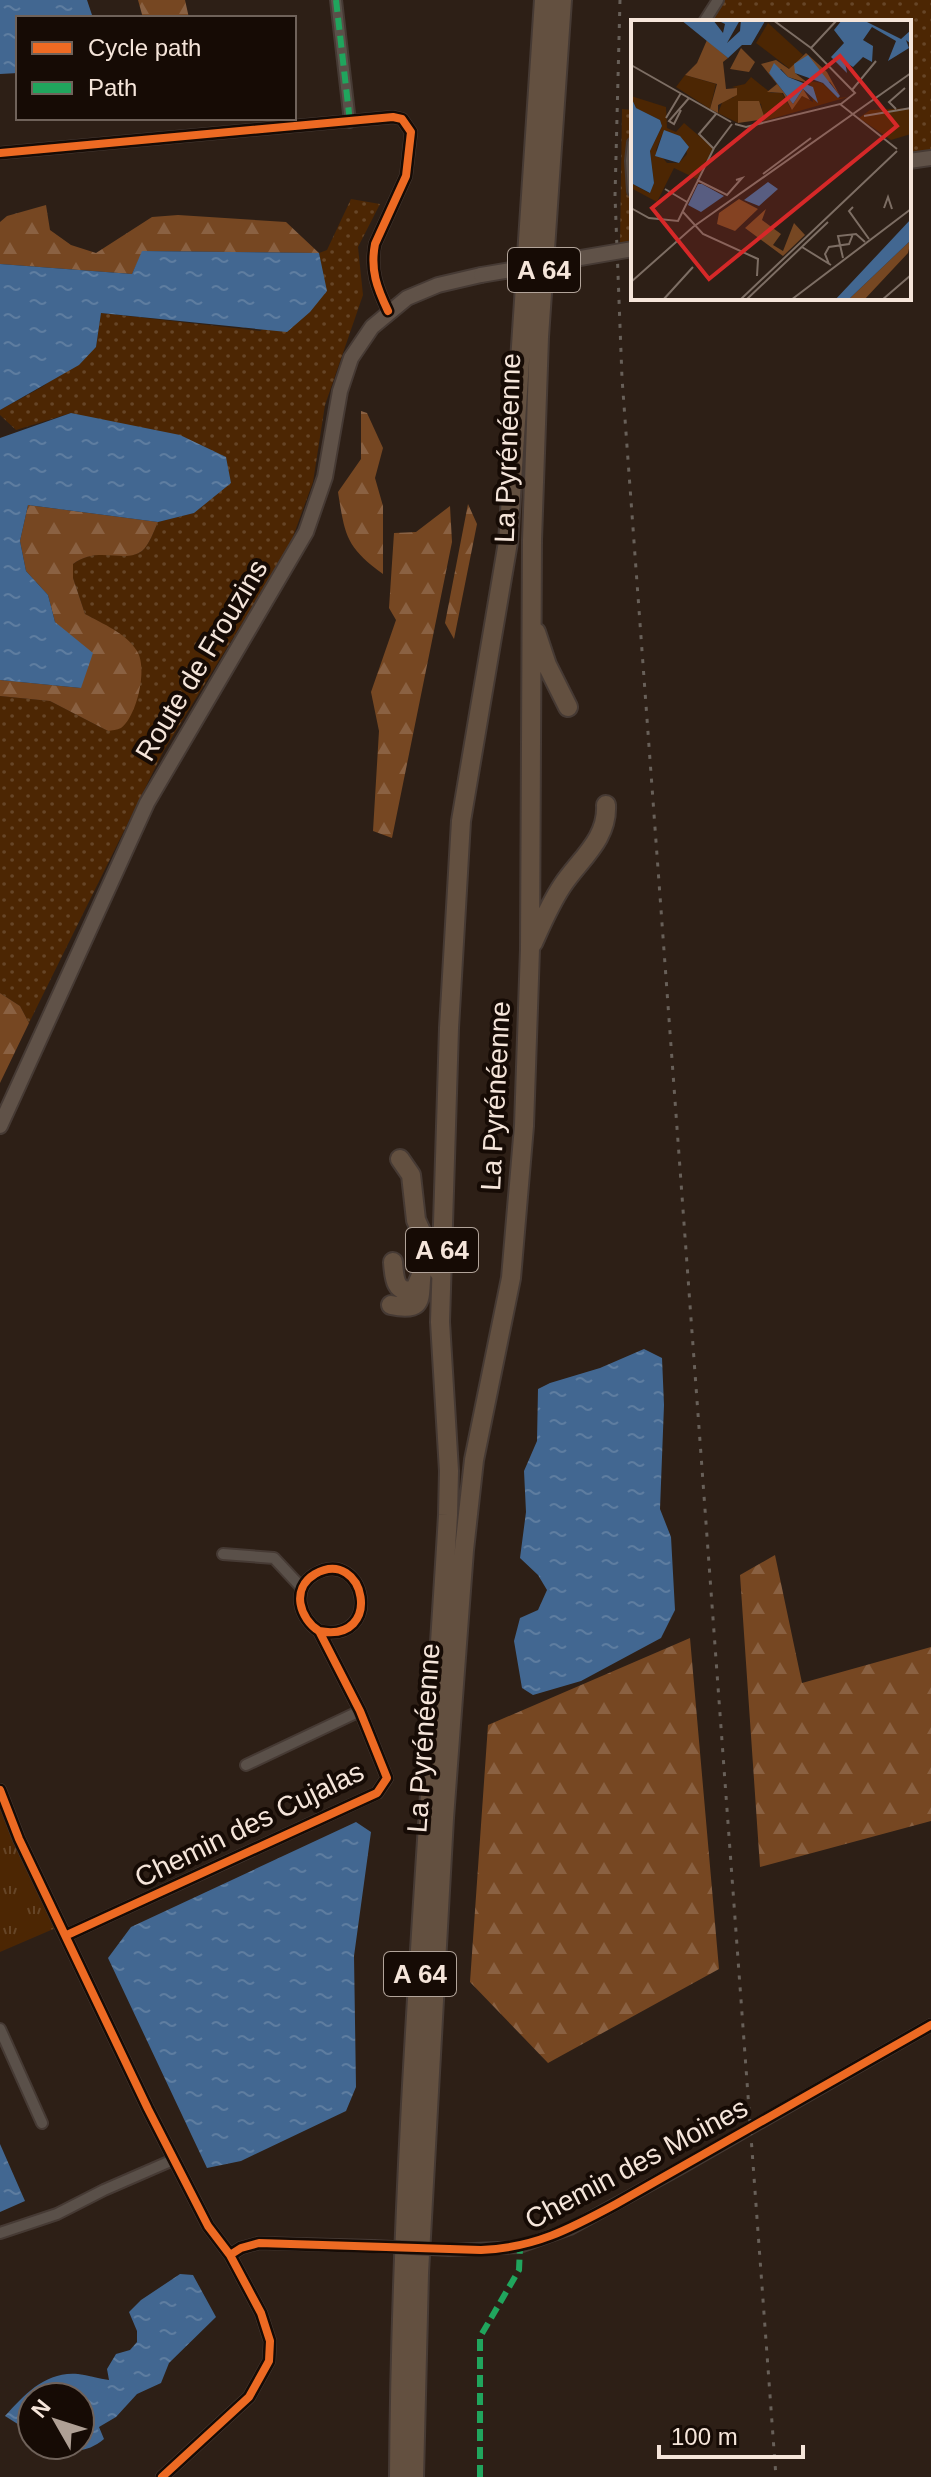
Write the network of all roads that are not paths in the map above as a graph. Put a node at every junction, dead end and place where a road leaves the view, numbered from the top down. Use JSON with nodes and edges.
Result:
{"nodes":[{"id":1,"x":336,"y":0,"type":"edge"},
{"id":2,"x":544,"y":0,"type":"edge"},
{"id":3,"x":562,"y":0,"type":"edge"},
{"id":4,"x":718,"y":0,"type":"edge"},
{"id":5,"x":705,"y":20,"type":"edge"},
{"id":6,"x":350,"y":122,"type":"junction"},
{"id":7,"x":0,"y":153,"type":"edge"},
{"id":8,"x":931,"y":158,"type":"edge"},
{"id":9,"x":911,"y":161,"type":"edge"},
{"id":10,"x":631,"y":249,"type":"edge"},
{"id":11,"x":388,"y":311,"type":"junction"},
{"id":12,"x":531,"y":620,"type":"junction"},
{"id":13,"x":568,"y":707,"type":"dead end"},
{"id":14,"x":606,"y":805,"type":"dead end"},
{"id":15,"x":530,"y":949,"type":"junction"},
{"id":16,"x":0,"y":1126,"type":"edge"},
{"id":17,"x":400,"y":1159,"type":"dead end"},
{"id":18,"x":443,"y":1211,"type":"junction"},
{"id":19,"x":416,"y":1220,"type":"junction"},
{"id":20,"x":430,"y":1251,"type":"junction"},
{"id":21,"x":393,"y":1262,"type":"dead end"},
{"id":22,"x":422,"y":1273,"type":"junction"},
{"id":23,"x":441,"y":1278,"type":"junction"},
{"id":24,"x":391,"y":1305,"type":"dead end"},
{"id":25,"x":223,"y":1554,"type":"dead end"},
{"id":26,"x":302,"y":1588,"type":"junction"},
{"id":27,"x":319,"y":1631,"type":"junction"},
{"id":28,"x":360,"y":1711,"type":"junction"},
{"id":29,"x":246,"y":1765,"type":"dead end"},
{"id":30,"x":0,"y":1790,"type":"edge"},
{"id":31,"x":67,"y":1935,"type":"junction"},
{"id":32,"x":931,"y":2025,"type":"edge"},
{"id":33,"x":0,"y":2029,"type":"edge"},
{"id":34,"x":42,"y":2123,"type":"dead end"},
{"id":35,"x":173,"y":2160,"type":"junction"},
{"id":36,"x":0,"y":2233,"type":"edge"},
{"id":37,"x":230,"y":2255,"type":"junction"},
{"id":38,"x":162,"y":2477,"type":"edge"},
{"id":39,"x":399,"y":2477,"type":"edge"},
{"id":40,"x":414,"y":2477,"type":"edge"}],
"edges":[{"from":1,"to":6,"type":"street"},
{"from":2,"to":18,"type":"highway","name":"La Pyrénéenne","number":"A 64"},
{"from":3,"to":12,"type":"highway","name":"La Pyrénéenne","number":"A 64"},
{"from":4,"to":5,"type":"street"},
{"from":6,"to":7,"type":"street"},
{"from":6,"to":11,"type":"street"},
{"from":8,"to":9,"type":"main road"},
{"from":10,"to":11,"type":"main road","name":"Route de Frouzins","bridge":true},
{"from":11,"to":16,"type":"main road","name":"Route de Frouzins"},
{"from":12,"to":13,"type":"highway"},
{"from":12,"to":15,"type":"highway","name":"La Pyrénéenne","number":"A 64"},
{"from":14,"to":15,"type":"highway"},
{"from":15,"to":40,"type":"highway","name":"La Pyrénéenne","number":"A 64"},
{"from":17,"to":19,"type":"highway"},
{"from":18,"to":20,"type":"highway"},
{"from":18,"to":23,"type":"highway","name":"La Pyrénéenne","number":"A 64"},
{"from":19,"to":20,"type":"highway"},
{"from":19,"to":22,"type":"highway"},
{"from":20,"to":22,"type":"highway"},
{"from":20,"to":23,"type":"highway"},
{"from":21,"to":22,"type":"highway"},
{"from":22,"to":24,"type":"highway"},
{"from":23,"to":39,"type":"highway","name":"La Pyrénéenne","number":"A 64"},
{"from":25,"to":26,"type":"street"},
{"from":26,"to":27,"type":"street","name":"Chemin des Cujalas"},
{"from":26,"to":27,"type":"street"},
{"from":27,"to":28,"type":"street","name":"Chemin des Cujalas"},
{"from":28,"to":29,"type":"street"},
{"from":28,"to":31,"type":"street","name":"Chemin des Cujalas"},
{"from":30,"to":31,"type":"street"},
{"from":31,"to":35,"type":"street"},
{"from":32,"to":37,"type":"street","name":"Chemin des Moines","bridge":true},
{"from":33,"to":34,"type":"street"},
{"from":35,"to":36,"type":"street"},
{"from":35,"to":37,"type":"street"},
{"from":37,"to":38,"type":"street"}]}
